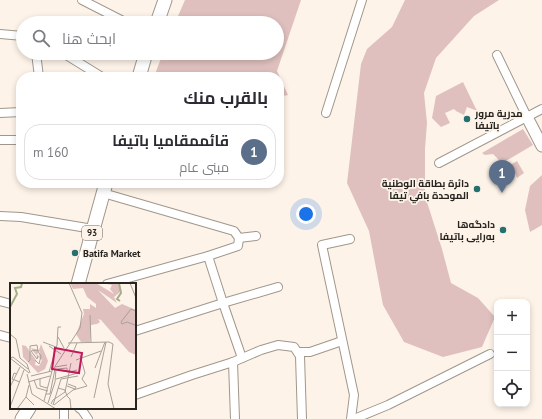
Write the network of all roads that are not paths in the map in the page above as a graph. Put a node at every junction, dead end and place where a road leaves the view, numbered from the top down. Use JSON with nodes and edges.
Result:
{"nodes":[{"id":1,"x":82,"y":0,"type":"edge"},
{"id":2,"x":165,"y":0,"type":"edge"},
{"id":3,"x":362,"y":0,"type":"edge"},
{"id":4,"x":113,"y":16,"type":"edge"},
{"id":5,"x":159,"y":16,"type":"edge"},
{"id":6,"x":0,"y":34,"type":"edge"},
{"id":7,"x":16,"y":35,"type":"edge"},
{"id":8,"x":497,"y":55,"type":"dead end"},
{"id":9,"x":37,"y":60,"type":"edge"},
{"id":10,"x":74,"y":60,"type":"edge"},
{"id":11,"x":144,"y":60,"type":"edge"},
{"id":12,"x":39,"y":72,"type":"edge"},
{"id":13,"x":94,"y":72,"type":"edge"},
{"id":14,"x":140,"y":72,"type":"edge"},
{"id":15,"x":542,"y":109,"type":"edge"},
{"id":16,"x":16,"y":112,"type":"edge"},
{"id":17,"x":0,"y":113,"type":"edge"},
{"id":18,"x":326,"y":113,"type":"dead end"},
{"id":19,"x":527,"y":117,"type":"junction"},
{"id":20,"x":0,"y":140,"type":"edge"},
{"id":21,"x":16,"y":140,"type":"edge"},
{"id":22,"x":542,"y":146,"type":"edge"},
{"id":23,"x":439,"y":163,"type":"dead end"},
{"id":24,"x":105,"y":188,"type":"edge"},
{"id":25,"x":0,"y":216,"type":"edge"},
{"id":26,"x":93,"y":229,"type":"junction"},
{"id":27,"x":256,"y":236,"type":"dead end"},
{"id":28,"x":239,"y":238,"type":"junction"},
{"id":29,"x":350,"y":239,"type":"dead end"},
{"id":30,"x":208,"y":256,"type":"junction"},
{"id":31,"x":78,"y":283,"type":"edge"},
{"id":32,"x":111,"y":283,"type":"edge"},
{"id":33,"x":278,"y":287,"type":"dead end"},
{"id":34,"x":0,"y":301,"type":"edge"},
{"id":35,"x":223,"y":303,"type":"junction"},
{"id":36,"x":10,"y":304,"type":"edge"},
{"id":37,"x":136,"y":331,"type":"edge"},
{"id":38,"x":0,"y":335,"type":"edge"},
{"id":39,"x":10,"y":338,"type":"edge"},
{"id":40,"x":342,"y":341,"type":"junction"},
{"id":41,"x":298,"y":352,"type":"junction"},
{"id":42,"x":490,"y":354,"type":"dead end"},
{"id":43,"x":242,"y":358,"type":"junction"},
{"id":44,"x":233,"y":362,"type":"junction"},
{"id":45,"x":136,"y":395,"type":"edge"},
{"id":46,"x":28,"y":409,"type":"edge"},
{"id":47,"x":80,"y":409,"type":"edge"},
{"id":48,"x":22,"y":419,"type":"edge"},
{"id":49,"x":88,"y":419,"type":"edge"},
{"id":50,"x":235,"y":419,"type":"edge"},
{"id":51,"x":302,"y":419,"type":"edge"},
{"id":52,"x":353,"y":419,"type":"edge"}],
"edges":[{"from":1,"to":4,"type":"street"},
{"from":2,"to":5,"type":"main road"},
{"from":3,"to":18,"type":"street"},
{"from":6,"to":7,"type":"street"},
{"from":8,"to":19,"type":"street"},
{"from":9,"to":12,"type":"street"},
{"from":10,"to":13,"type":"street"},
{"from":11,"to":14,"type":"main road"},
{"from":15,"to":19,"type":"street"},
{"from":16,"to":17,"type":"street"},
{"from":19,"to":22,"type":"street"},
{"from":19,"to":23,"type":"street"},
{"from":20,"to":21,"type":"street"},
{"from":24,"to":26,"type":"main road","number":"93"},
{"from":24,"to":28,"type":"street"},
{"from":25,"to":26,"type":"street"},
{"from":26,"to":31,"type":"main road","number":"93"},
{"from":27,"to":28,"type":"street"},
{"from":28,"to":30,"type":"street"},
{"from":29,"to":40,"type":"street"},
{"from":30,"to":32,"type":"street"},
{"from":30,"to":35,"type":"street"},
{"from":33,"to":35,"type":"street"},
{"from":34,"to":36,"type":"street"},
{"from":35,"to":37,"type":"street"},
{"from":35,"to":43,"type":"street"},
{"from":38,"to":39,"type":"street"},
{"from":40,"to":41,"type":"street"},
{"from":40,"to":52,"type":"street"},
{"from":41,"to":43,"type":"street"},
{"from":41,"to":51,"type":"street"},
{"from":42,"to":52,"type":"street"},
{"from":43,"to":44,"type":"street"},
{"from":44,"to":45,"type":"street"},
{"from":44,"to":50,"type":"street"},
{"from":46,"to":48,"type":"main road"},
{"from":47,"to":49,"type":"street"}]}
